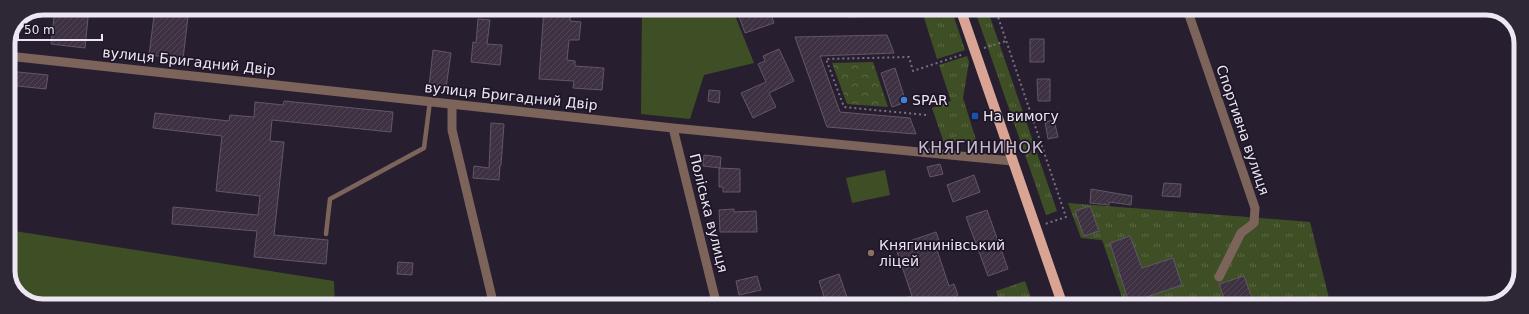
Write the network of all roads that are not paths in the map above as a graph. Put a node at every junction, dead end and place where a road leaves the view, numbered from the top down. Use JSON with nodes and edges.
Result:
{"nodes":[{"id":1,"x":962,"y":15,"type":"edge"},
{"id":2,"x":1189,"y":15,"type":"edge"},
{"id":3,"x":15,"y":57,"type":"edge"},
{"id":4,"x":430,"y":101,"type":"junction"},
{"id":5,"x":452,"y":104,"type":"junction"},
{"id":6,"x":673,"y":128,"type":"junction"},
{"id":7,"x":1012,"y":161,"type":"junction"},
{"id":8,"x":326,"y":234,"type":"dead end"},
{"id":9,"x":1219,"y":277,"type":"dead end"},
{"id":10,"x":492,"y":299,"type":"edge"},
{"id":11,"x":716,"y":299,"type":"edge"},
{"id":12,"x":1062,"y":299,"type":"edge"}],
"edges":[{"from":1,"to":7,"type":"main road"},
{"from":2,"to":9,"type":"street","name":"Спортивна вулиця"},
{"from":3,"to":4,"type":"street","name":"вулиця Бригадний Двір"},
{"from":4,"to":5,"type":"street","name":"вулиця Бригадний Двір"},
{"from":4,"to":8,"type":"lane"},
{"from":5,"to":6,"type":"street","name":"вулиця Бригадний Двір"},
{"from":5,"to":10,"type":"street"},
{"from":6,"to":7,"type":"street","name":"вулиця Бригадний Двір"},
{"from":6,"to":11,"type":"street","name":"Поліська вулиця"},
{"from":7,"to":12,"type":"main road"}]}
